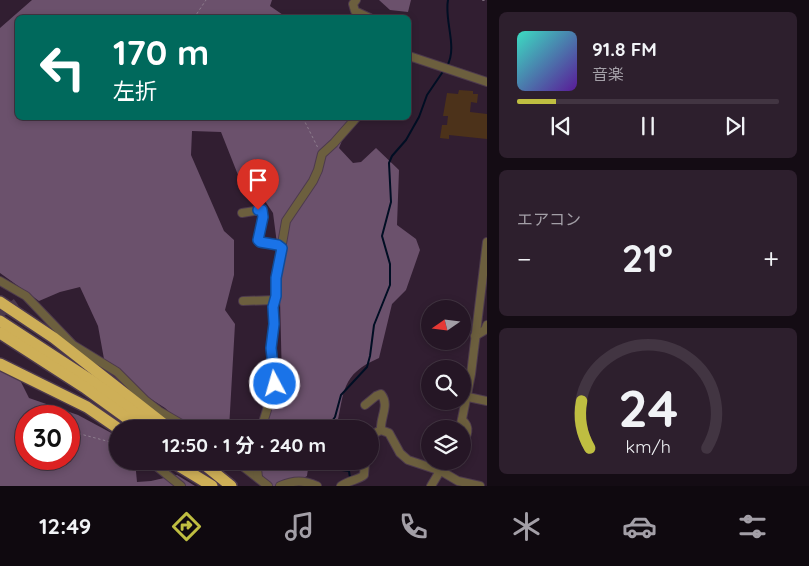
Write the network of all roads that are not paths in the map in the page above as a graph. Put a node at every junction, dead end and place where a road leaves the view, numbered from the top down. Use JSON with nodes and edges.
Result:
{"nodes":[{"id":1,"x":356,"y":0,"type":"edge"},
{"id":2,"x":364,"y":15,"type":"edge"},
{"id":3,"x":411,"y":57,"type":"edge"},
{"id":4,"x":486,"y":82,"type":"edge"},
{"id":5,"x":354,"y":120,"type":"edge"},
{"id":6,"x":242,"y":213,"type":"dead end"},
{"id":7,"x":486,"y":242,"type":"edge"},
{"id":8,"x":282,"y":248,"type":"junction"},
{"id":9,"x":0,"y":281,"type":"edge"},
{"id":10,"x":0,"y":294,"type":"edge"},
{"id":11,"x":26,"y":296,"type":"junction"},
{"id":12,"x":275,"y":300,"type":"junction"},
{"id":13,"x":18,"y":301,"type":"tunnel mouth"},
{"id":14,"x":244,"y":301,"type":"dead end"},
{"id":15,"x":0,"y":302,"type":"edge"},
{"id":16,"x":26,"y":320,"type":"junction"},
{"id":17,"x":0,"y":321,"type":"edge"},
{"id":18,"x":486,"y":325,"type":"edge"},
{"id":19,"x":0,"y":333,"type":"edge"},
{"id":20,"x":475,"y":336,"type":"junction"},
{"id":21,"x":0,"y":356,"type":"edge"},
{"id":22,"x":0,"y":364,"type":"edge"},
{"id":23,"x":471,"y":371,"type":"edge"},
{"id":24,"x":471,"y":398,"type":"edge"},
{"id":25,"x":486,"y":401,"type":"edge"},
{"id":26,"x":365,"y":405,"type":"dead end"},
{"id":27,"x":87,"y":407,"type":"junction"},
{"id":28,"x":465,"y":410,"type":"edge"},
{"id":29,"x":130,"y":420,"type":"edge"},
{"id":30,"x":145,"y":420,"type":"edge"},
{"id":31,"x":159,"y":420,"type":"edge"},
{"id":32,"x":174,"y":420,"type":"edge"},
{"id":33,"x":264,"y":420,"type":"edge"},
{"id":34,"x":462,"y":420,"type":"edge"},
{"id":35,"x":109,"y":422,"type":"edge"},
{"id":36,"x":381,"y":430,"type":"joint"},
{"id":37,"x":161,"y":470,"type":"edge"},
{"id":38,"x":186,"y":470,"type":"edge"},
{"id":39,"x":195,"y":470,"type":"edge"},
{"id":40,"x":211,"y":470,"type":"edge"},
{"id":41,"x":214,"y":470,"type":"edge"},
{"id":42,"x":248,"y":470,"type":"edge"},
{"id":43,"x":257,"y":470,"type":"edge"},
{"id":44,"x":365,"y":470,"type":"edge"},
{"id":45,"x":441,"y":471,"type":"junction"},
{"id":46,"x":258,"y":477,"type":"junction"},
{"id":47,"x":451,"y":477,"type":"junction"},
{"id":48,"x":347,"y":482,"type":"edge"},
{"id":49,"x":181,"y":486,"type":"edge"},
{"id":50,"x":214,"y":486,"type":"edge"},
{"id":51,"x":231,"y":486,"type":"edge"},
{"id":52,"x":268,"y":486,"type":"edge"},
{"id":53,"x":280,"y":486,"type":"edge"},
{"id":54,"x":317,"y":486,"type":"edge"},
{"id":55,"x":431,"y":486,"type":"edge"},
{"id":56,"x":451,"y":486,"type":"edge"},
{"id":57,"x":480,"y":486,"type":"edge"}],
"edges":[{"from":1,"to":2,"type":"street"},
{"from":3,"to":4,"type":"street"},
{"from":5,"to":8,"type":"street"},
{"from":6,"to":8,"type":"street"},
{"from":7,"to":20,"type":"street"},
{"from":8,"to":12,"type":"street"},
{"from":9,"to":11,"type":"street"},
{"from":10,"to":16,"type":"highway"},
{"from":11,"to":13,"type":"street"},
{"from":11,"to":32,"type":"street"},
{"from":12,"to":14,"type":"street"},
{"from":12,"to":33,"type":"street"},
{"from":15,"to":16,"type":"highway"},
{"from":16,"to":31,"type":"highway"},
{"from":17,"to":30,"type":"highway"},
{"from":18,"to":20,"type":"street"},
{"from":19,"to":29,"type":"highway"},
{"from":20,"to":23,"type":"street"},
{"from":21,"to":27,"type":"highway"},
{"from":22,"to":27,"type":"highway"},
{"from":24,"to":25,"type":"street"},
{"from":26,"to":36,"type":"street"},
{"from":27,"to":35,"type":"highway"},
{"from":28,"to":34,"type":"street"},
{"from":36,"to":45,"type":"street"},
{"from":37,"to":49,"type":"street"},
{"from":38,"to":50,"type":"highway"},
{"from":39,"to":50,"type":"highway"},
{"from":40,"to":51,"type":"highway"},
{"from":41,"to":51,"type":"highway"},
{"from":42,"to":46,"type":"street"},
{"from":43,"to":46,"type":"street"},
{"from":44,"to":48,"type":"street"},
{"from":45,"to":47,"type":"street"},
{"from":45,"to":55,"type":"street"},
{"from":46,"to":52,"type":"street"},
{"from":47,"to":56,"type":"street"},
{"from":47,"to":57,"type":"street"},
{"from":53,"to":54,"type":"street"}]}
